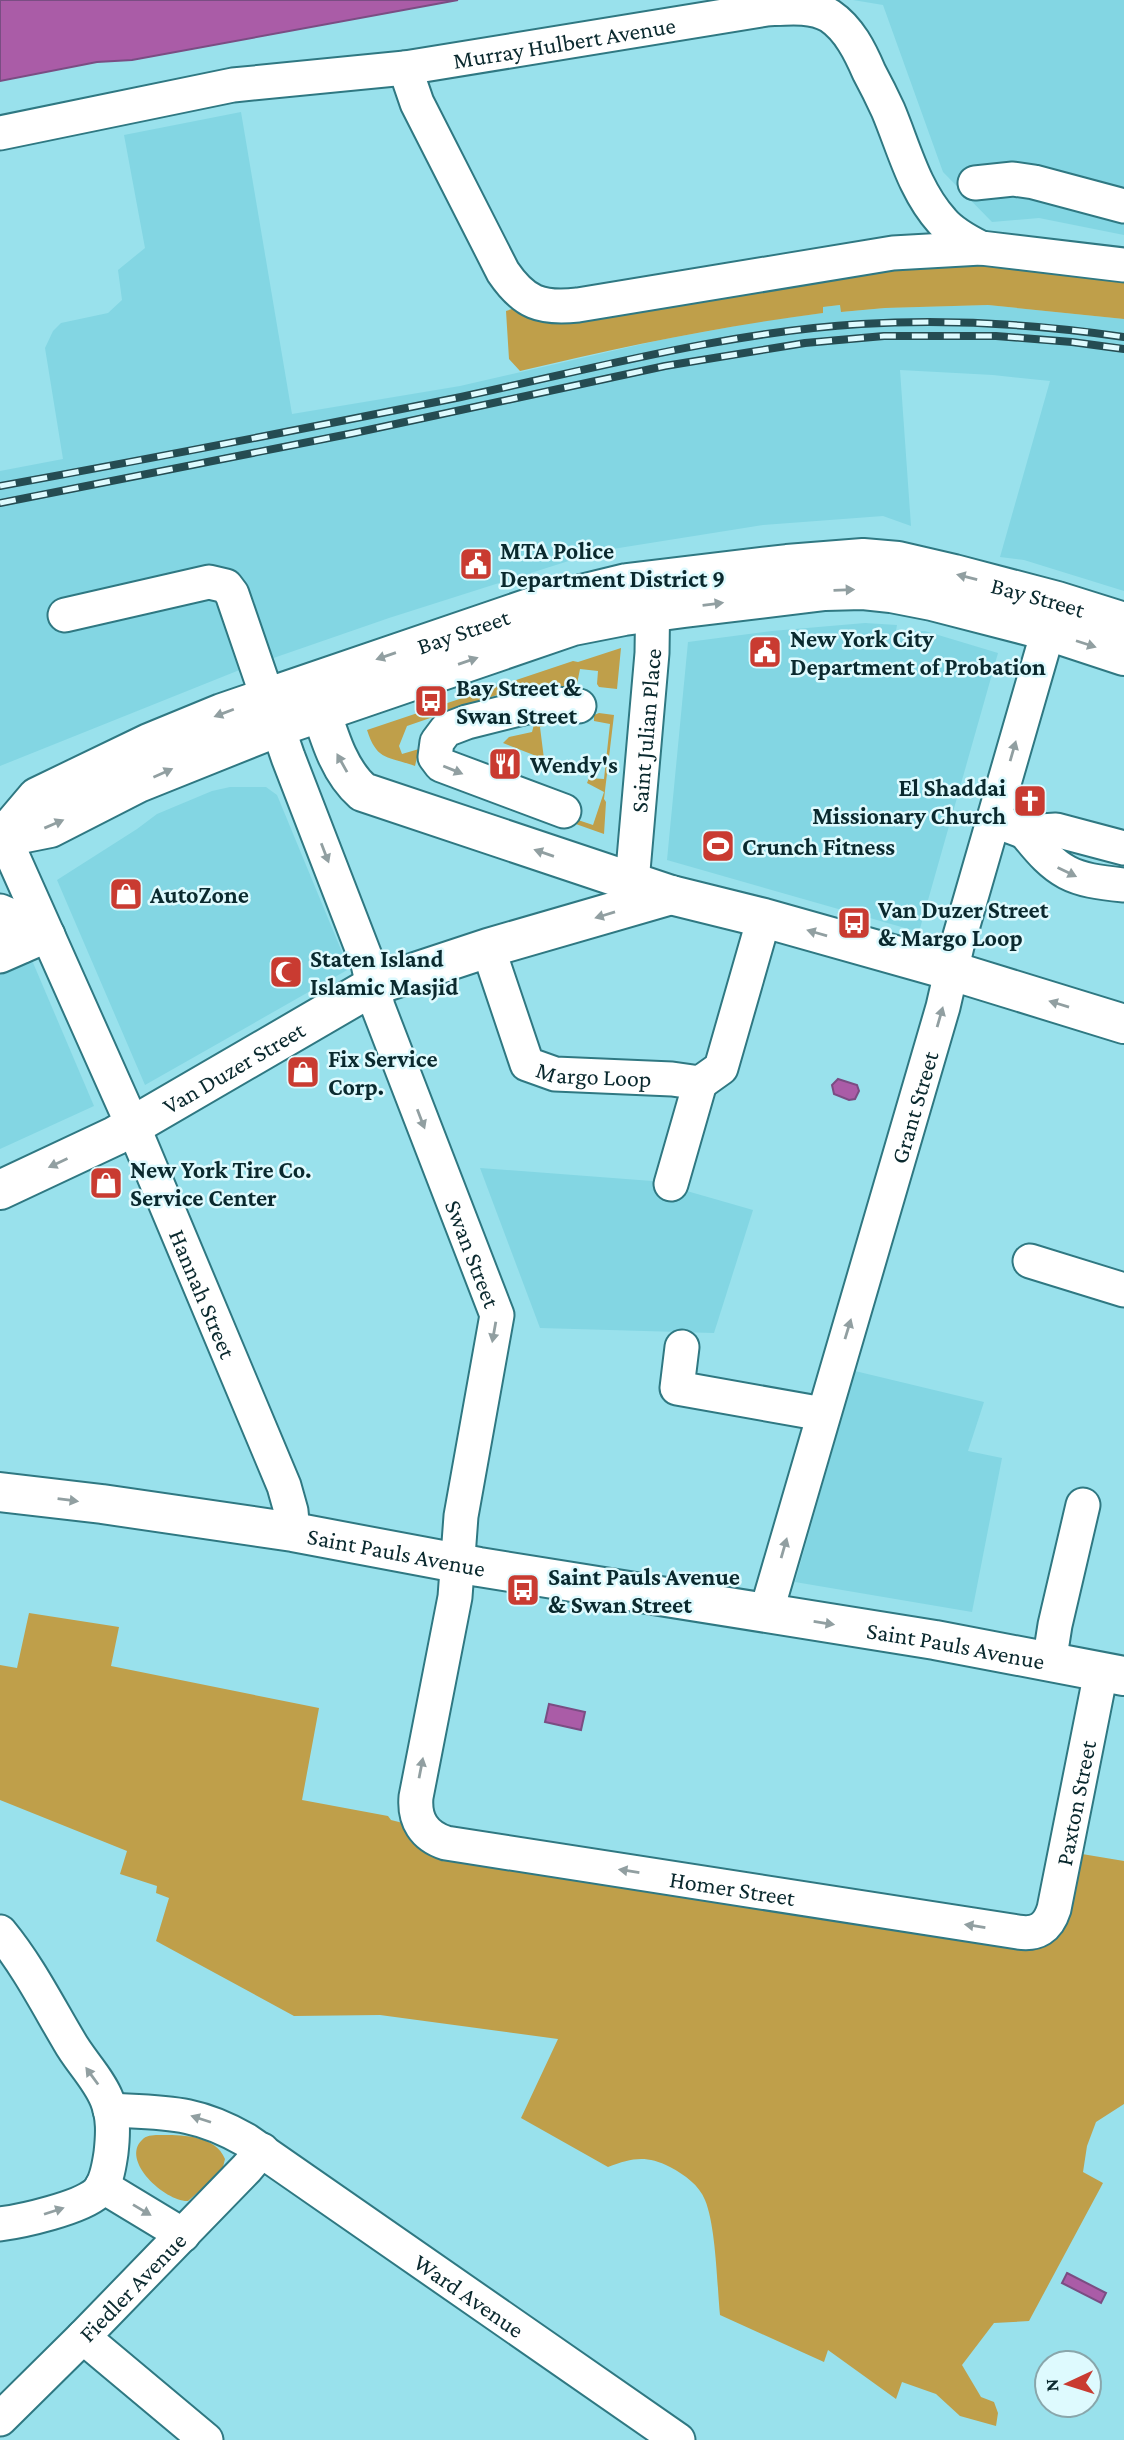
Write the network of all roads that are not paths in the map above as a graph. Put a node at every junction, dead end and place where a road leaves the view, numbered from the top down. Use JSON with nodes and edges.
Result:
{"nodes":[{"id":1,"x":404,"y":68,"type":"junction"},
{"id":2,"x":0,"y":133,"type":"edge"},
{"id":3,"x":975,"y":183,"type":"dead end"},
{"id":4,"x":1124,"y":206,"type":"edge"},
{"id":5,"x":981,"y":248,"type":"junction"},
{"id":6,"x":1124,"y":265,"type":"edge"},
{"id":7,"x":652,"y":596,"type":"junction"},
{"id":8,"x":65,"y":615,"type":"dead end"},
{"id":9,"x":1052,"y":616,"type":"junction"},
{"id":10,"x":1124,"y":622,"type":"edge"},
{"id":11,"x":1124,"y":656,"type":"edge"},
{"id":12,"x":316,"y":696,"type":"junction"},
{"id":13,"x":579,"y":706,"type":"dead end"},
{"id":14,"x":272,"y":712,"type":"junction"},
{"id":15,"x":564,"y":811,"type":"dead end"},
{"id":16,"x":993,"y":820,"type":"junction"},
{"id":17,"x":1025,"y":832,"type":"junction"},
{"id":18,"x":1,"y":834,"type":"edge"},
{"id":19,"x":1124,"y":848,"type":"edge"},
{"id":20,"x":632,"y":882,"type":"junction"},
{"id":21,"x":1124,"y":885,"type":"edge"},
{"id":22,"x":671,"y":895,"type":"junction"},
{"id":23,"x":0,"y":911,"type":"edge"},
{"id":24,"x":764,"y":918,"type":"junction"},
{"id":25,"x":24,"y":946,"type":"edge"},
{"id":26,"x":488,"y":948,"type":"junction"},
{"id":27,"x":951,"y":971,"type":"junction"},
{"id":28,"x":373,"y":986,"type":"junction"},
{"id":29,"x":1124,"y":1024,"type":"edge"},
{"id":30,"x":700,"y":1083,"type":"junction"},
{"id":31,"x":133,"y":1126,"type":"junction"},
{"id":32,"x":671,"y":1185,"type":"dead end"},
{"id":33,"x":0,"y":1189,"type":"edge"},
{"id":34,"x":1030,"y":1261,"type":"dead end"},
{"id":35,"x":1124,"y":1290,"type":"edge"},
{"id":36,"x":682,"y":1347,"type":"dead end"},
{"id":37,"x":823,"y":1414,"type":"junction"},
{"id":38,"x":0,"y":1492,"type":"edge"},
{"id":39,"x":1083,"y":1505,"type":"dead end"},
{"id":40,"x":293,"y":1532,"type":"junction"},
{"id":41,"x":457,"y":1562,"type":"junction"},
{"id":42,"x":765,"y":1613,"type":"junction"},
{"id":43,"x":1049,"y":1662,"type":"junction"},
{"id":44,"x":1113,"y":1674,"type":"edge"},
{"id":45,"x":426,"y":1833,"type":"joint"},
{"id":46,"x":1042,"y":1930,"type":"joint"},
{"id":47,"x":0,"y":1932,"type":"edge"},
{"id":48,"x":110,"y":2110,"type":"junction"},
{"id":49,"x":262,"y":2150,"type":"junction"},
{"id":50,"x":102,"y":2186,"type":"junction"},
{"id":51,"x":0,"y":2224,"type":"edge"},
{"id":52,"x":183,"y":2235,"type":"junction"},
{"id":53,"x":83,"y":2337,"type":"junction"},
{"id":54,"x":0,"y":2419,"type":"edge"},
{"id":55,"x":206,"y":2440,"type":"edge"},
{"id":56,"x":678,"y":2440,"type":"edge"}],
"edges":[{"from":1,"to":2,"type":"street","name":"Murray Hulbert Avenue"},
{"from":1,"to":5,"type":"street","name":"Murray Hulbert Avenue"},
{"from":1,"to":5,"type":"street"},
{"from":3,"to":4,"type":"street"},
{"from":5,"to":6,"type":"street","name":"Murray Hulbert Avenue"},
{"from":7,"to":9,"type":"main road","name":"Bay Street"},
{"from":7,"to":12,"type":"main road","name":"Bay Street"},
{"from":7,"to":20,"type":"street","name":"Saint Julian Place"},
{"from":8,"to":14,"type":"street","name":"Swan Street"},
{"from":9,"to":10,"type":"main road","name":"Bay Street"},
{"from":9,"to":11,"type":"main road","name":"Bay Street","one_way":true},
{"from":16,"to":9,"type":"street","name":"Grant Street","one_way":true},
{"from":12,"to":14,"type":"main road","name":"Bay Street"},
{"from":20,"to":12,"type":"main road","one_way":true},
{"from":13,"to":15,"type":"street","one_way":true},
{"from":14,"to":18,"type":"main road","name":"Bay Street"},
{"from":14,"to":28,"type":"street","name":"Swan Street","one_way":true},
{"from":16,"to":17,"type":"street"},
{"from":16,"to":27,"type":"street","name":"Grant Street"},
{"from":17,"to":19,"type":"street"},
{"from":17,"to":21,"type":"street","one_way":true},
{"from":18,"to":25,"type":"street","name":"Hannah Street"},
{"from":20,"to":22,"type":"main road"},
{"from":22,"to":24,"type":"main road"},
{"from":22,"to":26,"type":"main road","name":"Van Duzer Street","one_way":true},
{"from":23,"to":25,"type":"street"},
{"from":27,"to":24,"type":"main road","one_way":true},
{"from":24,"to":30,"type":"street"},
{"from":25,"to":31,"type":"street","name":"Hannah Street"},
{"from":26,"to":28,"type":"main road","name":"Van Duzer Street"},
{"from":26,"to":30,"type":"street","name":"Margo Loop"},
{"from":29,"to":27,"type":"main road","one_way":true},
{"from":37,"to":27,"type":"street","name":"Grant Street","one_way":true},
{"from":28,"to":31,"type":"main road","name":"Van Duzer Street"},
{"from":28,"to":41,"type":"street","name":"Swan Street","one_way":true},
{"from":30,"to":32,"type":"street"},
{"from":31,"to":33,"type":"main road","name":"Van Duzer Street","one_way":true},
{"from":31,"to":40,"type":"street","name":"Hannah Street"},
{"from":34,"to":35,"type":"street"},
{"from":36,"to":37,"type":"street"},
{"from":42,"to":37,"type":"street","name":"Grant Street","one_way":true},
{"from":38,"to":40,"type":"main road","name":"Saint Pauls Avenue","one_way":true},
{"from":39,"to":43,"type":"street"},
{"from":40,"to":41,"type":"main road","name":"Saint Pauls Avenue"},
{"from":41,"to":42,"type":"main road","name":"Saint Pauls Avenue"},
{"from":45,"to":41,"type":"street","name":"Swan Street","one_way":true},
{"from":42,"to":43,"type":"main road","name":"Saint Pauls Avenue","one_way":true},
{"from":43,"to":44,"type":"main road","name":"Saint Pauls Avenue"},
{"from":44,"to":46,"type":"street","name":"Paxton Street"},
{"from":46,"to":45,"type":"street","name":"Homer Street","one_way":true},
{"from":48,"to":47,"type":"street","one_way":true},
{"from":49,"to":48,"type":"street","name":"Ward Avenue","one_way":true},
{"from":48,"to":50,"type":"street"},
{"from":49,"to":52,"type":"street","name":"Fiedler Avenue"},
{"from":49,"to":56,"type":"street","name":"Ward Avenue"},
{"from":51,"to":50,"type":"street","one_way":true},
{"from":50,"to":52,"type":"street","one_way":true},
{"from":52,"to":53,"type":"street","name":"Fiedler Avenue"},
{"from":53,"to":54,"type":"street","name":"Fiedler Avenue"},
{"from":53,"to":55,"type":"street"}]}
